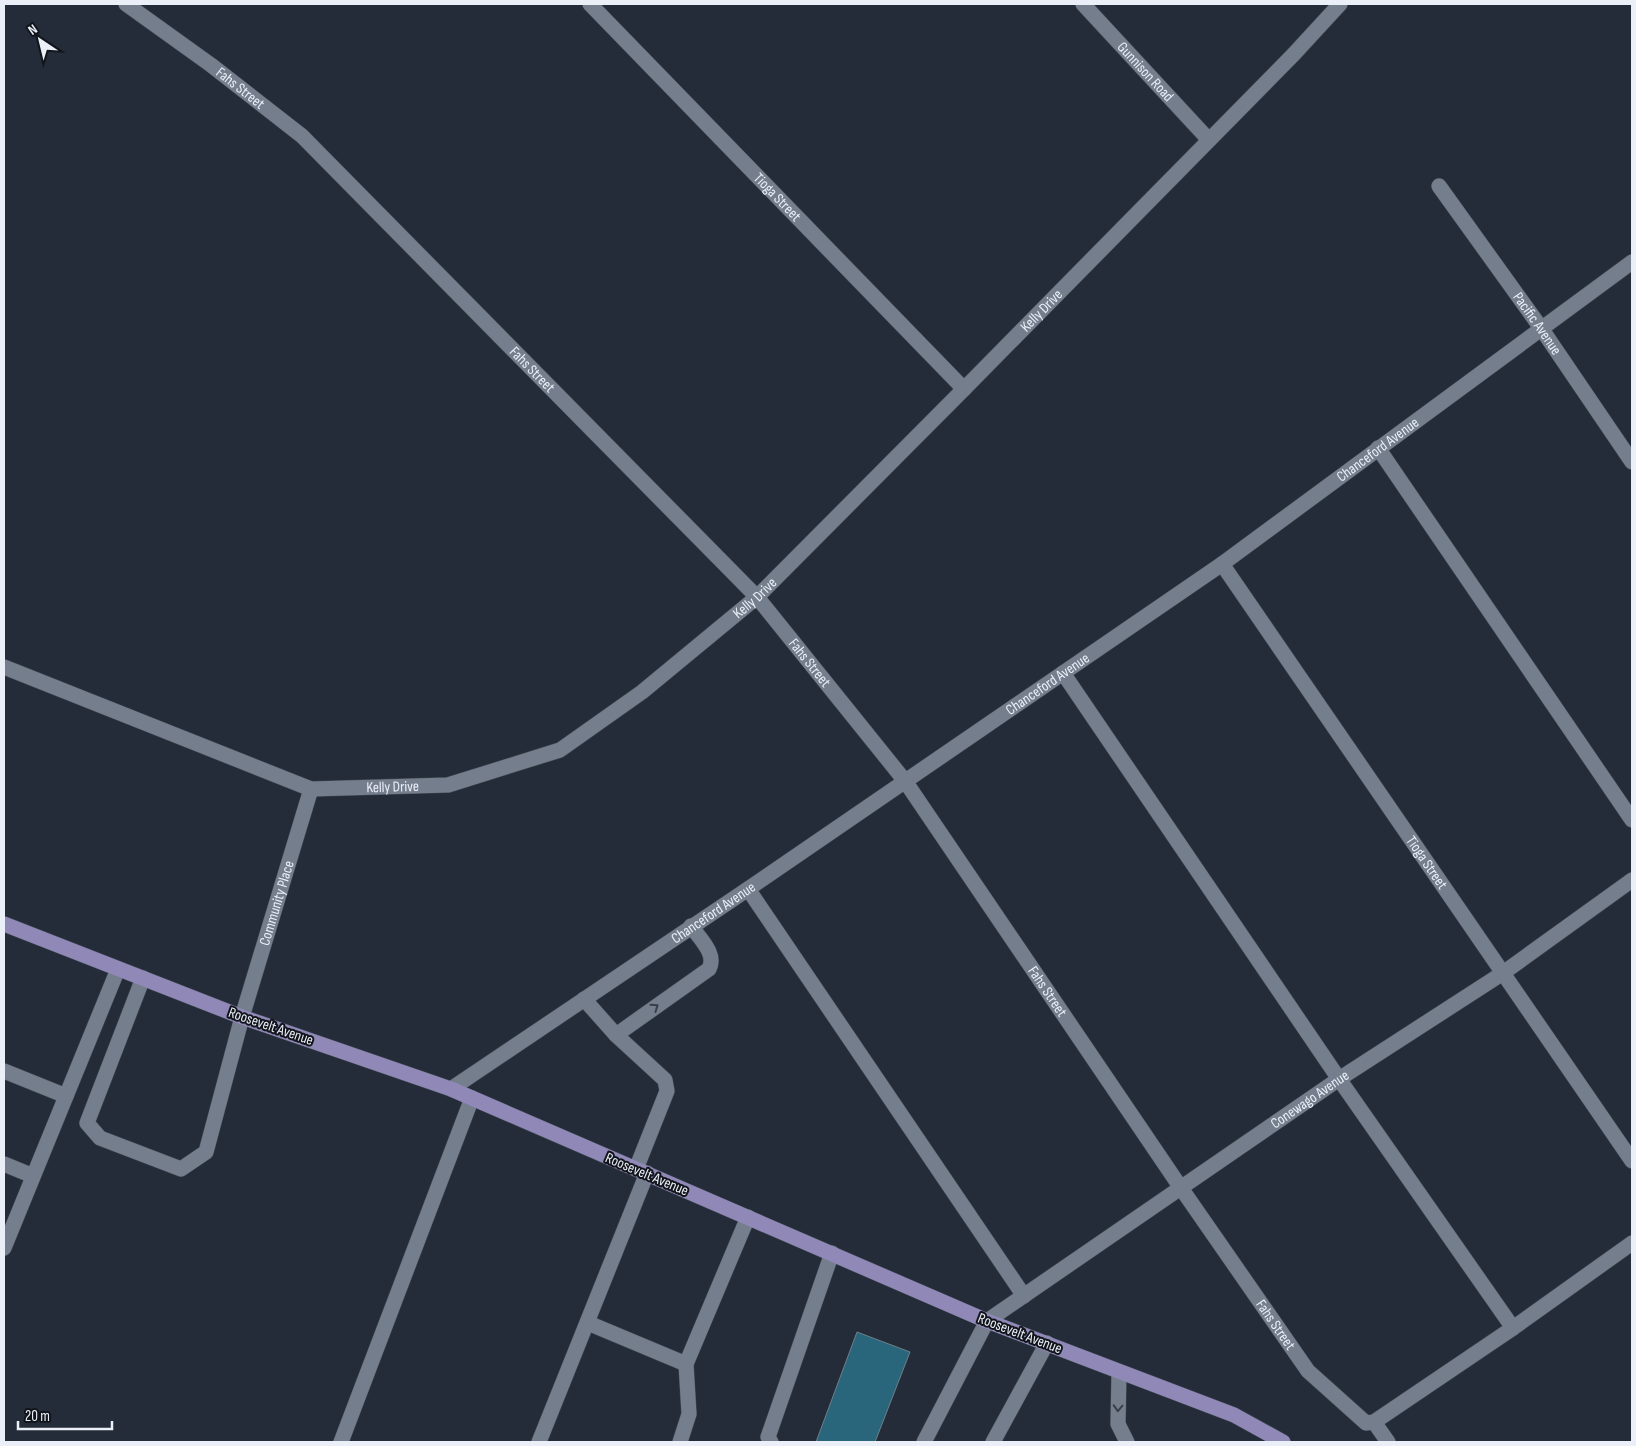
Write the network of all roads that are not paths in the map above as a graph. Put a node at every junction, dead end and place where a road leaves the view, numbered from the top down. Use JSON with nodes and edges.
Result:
{"nodes":[{"id":1,"x":126,"y":4,"type":"edge"},
{"id":2,"x":590,"y":4,"type":"edge"},
{"id":3,"x":1083,"y":4,"type":"edge"},
{"id":4,"x":1340,"y":4,"type":"edge"},
{"id":5,"x":1209,"y":140,"type":"junction"},
{"id":6,"x":1439,"y":186,"type":"dead end"},
{"id":7,"x":1632,"y":262,"type":"edge"},
{"id":8,"x":1541,"y":328,"type":"junction"},
{"id":9,"x":964,"y":389,"type":"junction"},
{"id":10,"x":1378,"y":448,"type":"junction"},
{"id":11,"x":1632,"y":462,"type":"edge"},
{"id":12,"x":1222,"y":564,"type":"junction"},
{"id":13,"x":757,"y":597,"type":"junction"},
{"id":14,"x":4,"y":667,"type":"edge"},
{"id":15,"x":1063,"y":673,"type":"junction"},
{"id":16,"x":905,"y":781,"type":"junction"},
{"id":17,"x":311,"y":789,"type":"junction"},
{"id":18,"x":1632,"y":820,"type":"edge"},
{"id":19,"x":1632,"y":880,"type":"edge"},
{"id":20,"x":748,"y":889,"type":"junction"},
{"id":21,"x":4,"y":924,"type":"edge"},
{"id":22,"x":692,"y":926,"type":"junction"},
{"id":23,"x":118,"y":968,"type":"junction"},
{"id":24,"x":1503,"y":973,"type":"junction"},
{"id":25,"x":143,"y":978,"type":"junction"},
{"id":26,"x":584,"y":999,"type":"junction"},
{"id":27,"x":242,"y":1017,"type":"junction"},
{"id":28,"x":616,"y":1035,"type":"junction"},
{"id":29,"x":4,"y":1071,"type":"edge"},
{"id":30,"x":1339,"y":1079,"type":"junction"},
{"id":31,"x":451,"y":1089,"type":"junction"},
{"id":32,"x":66,"y":1096,"type":"junction"},
{"id":33,"x":472,"y":1098,"type":"junction"},
{"id":34,"x":1632,"y":1161,"type":"edge"},
{"id":35,"x":4,"y":1164,"type":"edge"},
{"id":36,"x":642,"y":1171,"type":"junction"},
{"id":37,"x":33,"y":1176,"type":"junction"},
{"id":38,"x":1181,"y":1188,"type":"junction"},
{"id":39,"x":748,"y":1217,"type":"junction"},
{"id":40,"x":1632,"y":1243,"type":"edge"},
{"id":41,"x":4,"y":1248,"type":"edge"},
{"id":42,"x":832,"y":1254,"type":"junction"},
{"id":43,"x":1024,"y":1296,"type":"junction"},
{"id":44,"x":987,"y":1321,"type":"junction"},
{"id":45,"x":588,"y":1323,"type":"junction"},
{"id":46,"x":1513,"y":1328,"type":"junction"},
{"id":47,"x":1047,"y":1344,"type":"junction"},
{"id":48,"x":686,"y":1364,"type":"junction"},
{"id":49,"x":1120,"y":1372,"type":"junction"},
{"id":50,"x":1374,"y":1422,"type":"junction"},
{"id":51,"x":341,"y":1442,"type":"edge"},
{"id":52,"x":539,"y":1442,"type":"edge"},
{"id":53,"x":680,"y":1442,"type":"edge"},
{"id":54,"x":771,"y":1442,"type":"edge"},
{"id":55,"x":924,"y":1442,"type":"edge"},
{"id":56,"x":993,"y":1442,"type":"edge"},
{"id":57,"x":1127,"y":1442,"type":"edge"},
{"id":58,"x":1283,"y":1442,"type":"edge"},
{"id":59,"x":1388,"y":1442,"type":"edge"}],
"edges":[{"from":1,"to":13,"type":"street","name":"Fahs Street"},
{"from":2,"to":9,"type":"street","name":"Tioga Street"},
{"from":3,"to":5,"type":"street","name":"Gunnison Road"},
{"from":4,"to":5,"type":"street","name":"Kelly Drive"},
{"from":5,"to":9,"type":"street","name":"Kelly Drive"},
{"from":6,"to":8,"type":"street","name":"Pacific Avenue"},
{"from":7,"to":8,"type":"street","name":"Chanceford Avenue"},
{"from":8,"to":10,"type":"street","name":"Chanceford Avenue"},
{"from":8,"to":11,"type":"street","name":"Pacific Avenue"},
{"from":9,"to":13,"type":"street","name":"Kelly Drive"},
{"from":10,"to":12,"type":"street","name":"Chanceford Avenue"},
{"from":10,"to":18,"type":"street"},
{"from":12,"to":15,"type":"street","name":"Chanceford Avenue"},
{"from":12,"to":24,"type":"street","name":"Tioga Street"},
{"from":13,"to":16,"type":"street","name":"Fahs Street"},
{"from":13,"to":17,"type":"street","name":"Kelly Drive"},
{"from":14,"to":17,"type":"street","name":"Kelly Drive"},
{"from":15,"to":16,"type":"street","name":"Chanceford Avenue"},
{"from":15,"to":30,"type":"street"},
{"from":16,"to":20,"type":"street","name":"Chanceford Avenue"},
{"from":16,"to":38,"type":"street","name":"Fahs Street"},
{"from":17,"to":27,"type":"street","name":"Community Place"},
{"from":19,"to":24,"type":"street","name":"Conewago Avenue"},
{"from":20,"to":22,"type":"street","name":"Chanceford Avenue"},
{"from":20,"to":43,"type":"street"},
{"from":21,"to":23,"type":"main road","name":"Roosevelt Avenue"},
{"from":22,"to":26,"type":"street","name":"Chanceford Avenue"},
{"from":28,"to":22,"type":"street","one_way":true},
{"from":23,"to":25,"type":"main road","name":"Roosevelt Avenue"},
{"from":23,"to":32,"type":"street"},
{"from":24,"to":30,"type":"street","name":"Conewago Avenue"},
{"from":24,"to":34,"type":"street","name":"Tioga Street"},
{"from":25,"to":27,"type":"main road","name":"Roosevelt Avenue"},
{"from":25,"to":27,"type":"street","name":"Community Place"},
{"from":26,"to":28,"type":"street"},
{"from":26,"to":31,"type":"street","name":"Chanceford Avenue"},
{"from":27,"to":31,"type":"main road","name":"Roosevelt Avenue"},
{"from":28,"to":36,"type":"street"},
{"from":29,"to":32,"type":"street"},
{"from":30,"to":38,"type":"street","name":"Conewago Avenue"},
{"from":30,"to":46,"type":"street"},
{"from":31,"to":33,"type":"main road","name":"Roosevelt Avenue"},
{"from":32,"to":37,"type":"street"},
{"from":33,"to":36,"type":"main road","name":"Roosevelt Avenue"},
{"from":33,"to":51,"type":"street"},
{"from":35,"to":37,"type":"street"},
{"from":36,"to":39,"type":"main road","name":"Roosevelt Avenue"},
{"from":36,"to":45,"type":"street"},
{"from":37,"to":41,"type":"street"},
{"from":38,"to":43,"type":"street","name":"Conewago Avenue"},
{"from":38,"to":50,"type":"street","name":"Fahs Street"},
{"from":39,"to":42,"type":"main road","name":"Roosevelt Avenue"},
{"from":39,"to":48,"type":"street"},
{"from":40,"to":46,"type":"street"},
{"from":42,"to":44,"type":"main road","name":"Roosevelt Avenue"},
{"from":42,"to":54,"type":"street"},
{"from":43,"to":44,"type":"street","name":"Conewago Avenue"},
{"from":44,"to":47,"type":"main road","name":"Roosevelt Avenue"},
{"from":44,"to":55,"type":"street"},
{"from":45,"to":48,"type":"street"},
{"from":45,"to":52,"type":"street"},
{"from":46,"to":50,"type":"street"},
{"from":47,"to":49,"type":"main road","name":"Roosevelt Avenue"},
{"from":47,"to":56,"type":"street"},
{"from":48,"to":53,"type":"street"},
{"from":49,"to":57,"type":"street","one_way":true},
{"from":49,"to":58,"type":"main road","name":"Roosevelt Avenue"},
{"from":50,"to":59,"type":"street"}]}
